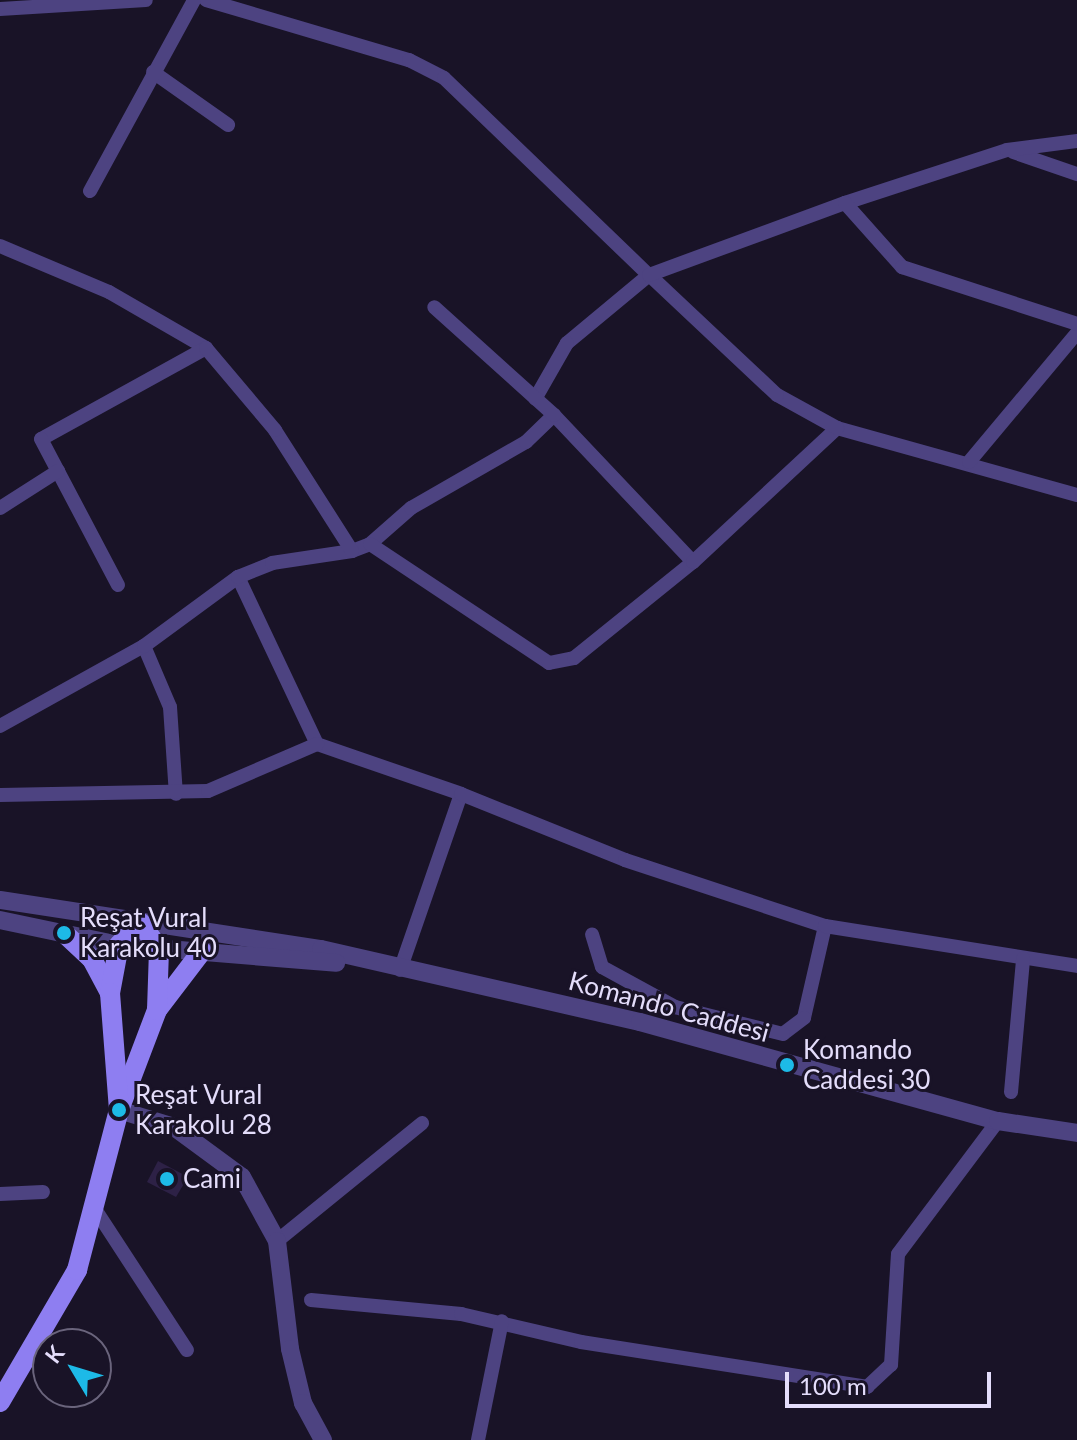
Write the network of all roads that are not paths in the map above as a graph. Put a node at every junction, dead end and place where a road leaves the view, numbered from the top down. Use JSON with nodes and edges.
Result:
{"nodes":[{"id":1,"x":146,"y":0,"type":"edge"},
{"id":2,"x":194,"y":0,"type":"edge"},
{"id":3,"x":206,"y":0,"type":"edge"},
{"id":4,"x":0,"y":9,"type":"edge"},
{"id":5,"x":153,"y":72,"type":"junction"},
{"id":6,"x":228,"y":125,"type":"dead end"},
{"id":7,"x":1077,"y":141,"type":"edge"},
{"id":8,"x":1007,"y":150,"type":"junction"},
{"id":9,"x":1077,"y":174,"type":"edge"},
{"id":10,"x":90,"y":191,"type":"dead end"},
{"id":11,"x":845,"y":203,"type":"junction"},
{"id":12,"x":0,"y":246,"type":"edge"},
{"id":13,"x":649,"y":275,"type":"junction"},
{"id":14,"x":434,"y":307,"type":"dead end"},
{"id":15,"x":1077,"y":324,"type":"edge"},
{"id":16,"x":1077,"y":333,"type":"edge"},
{"id":17,"x":206,"y":348,"type":"junction"},
{"id":18,"x":535,"y":399,"type":"junction"},
{"id":19,"x":554,"y":415,"type":"junction"},
{"id":20,"x":837,"y":428,"type":"junction"},
{"id":21,"x":969,"y":462,"type":"junction"},
{"id":22,"x":58,"y":471,"type":"junction"},
{"id":23,"x":1077,"y":495,"type":"edge"},
{"id":24,"x":0,"y":508,"type":"edge"},
{"id":25,"x":370,"y":544,"type":"junction"},
{"id":26,"x":352,"y":551,"type":"junction"},
{"id":27,"x":693,"y":562,"type":"junction"},
{"id":28,"x":238,"y":577,"type":"junction"},
{"id":29,"x":118,"y":585,"type":"dead end"},
{"id":30,"x":144,"y":646,"type":"junction"},
{"id":31,"x":0,"y":725,"type":"edge"},
{"id":32,"x":317,"y":744,"type":"junction"},
{"id":33,"x":176,"y":794,"type":"junction"},
{"id":34,"x":461,"y":794,"type":"junction"},
{"id":35,"x":0,"y":795,"type":"edge"},
{"id":36,"x":0,"y":900,"type":"edge"},
{"id":37,"x":0,"y":920,"type":"edge"},
{"id":38,"x":141,"y":923,"type":"junction"},
{"id":39,"x":825,"y":926,"type":"junction"},
{"id":40,"x":64,"y":933,"type":"junction"},
{"id":41,"x":592,"y":935,"type":"dead end"},
{"id":42,"x":119,"y":945,"type":"junction"},
{"id":43,"x":159,"y":949,"type":"junction"},
{"id":44,"x":202,"y":951,"type":"junction"},
{"id":45,"x":1023,"y":959,"type":"junction"},
{"id":46,"x":1077,"y":966,"type":"edge"},
{"id":47,"x":394,"y":968,"type":"junction"},
{"id":48,"x":110,"y":993,"type":"junction"},
{"id":49,"x":157,"y":1010,"type":"junction"},
{"id":50,"x":1011,"y":1092,"type":"dead end"},
{"id":51,"x":119,"y":1110,"type":"junction"},
{"id":52,"x":998,"y":1121,"type":"junction"},
{"id":53,"x":422,"y":1123,"type":"dead end"},
{"id":54,"x":1077,"y":1133,"type":"edge"},
{"id":55,"x":43,"y":1192,"type":"dead end"},
{"id":56,"x":0,"y":1194,"type":"edge"},
{"id":57,"x":93,"y":1206,"type":"junction"},
{"id":58,"x":277,"y":1241,"type":"junction"},
{"id":59,"x":311,"y":1300,"type":"dead end"},
{"id":60,"x":502,"y":1321,"type":"junction"},
{"id":61,"x":187,"y":1350,"type":"dead end"},
{"id":62,"x":0,"y":1402,"type":"edge"},
{"id":63,"x":323,"y":1440,"type":"edge"},
{"id":64,"x":478,"y":1440,"type":"edge"}],
"edges":[{"from":1,"to":4,"type":"street"},
{"from":2,"to":5,"type":"street"},
{"from":3,"to":13,"type":"street"},
{"from":5,"to":6,"type":"street"},
{"from":5,"to":10,"type":"street"},
{"from":7,"to":8,"type":"street"},
{"from":8,"to":9,"type":"street"},
{"from":8,"to":11,"type":"street"},
{"from":11,"to":13,"type":"street"},
{"from":11,"to":15,"type":"street"},
{"from":12,"to":17,"type":"street"},
{"from":13,"to":18,"type":"street"},
{"from":13,"to":20,"type":"street"},
{"from":14,"to":18,"type":"street"},
{"from":16,"to":21,"type":"street"},
{"from":17,"to":22,"type":"street"},
{"from":17,"to":26,"type":"street"},
{"from":18,"to":19,"type":"street"},
{"from":19,"to":25,"type":"street"},
{"from":19,"to":27,"type":"street"},
{"from":20,"to":21,"type":"street"},
{"from":20,"to":27,"type":"street"},
{"from":21,"to":23,"type":"street"},
{"from":22,"to":24,"type":"street"},
{"from":22,"to":29,"type":"street"},
{"from":25,"to":26,"type":"street"},
{"from":25,"to":27,"type":"street"},
{"from":26,"to":28,"type":"street"},
{"from":28,"to":30,"type":"street"},
{"from":28,"to":32,"type":"street"},
{"from":30,"to":31,"type":"street"},
{"from":30,"to":33,"type":"street"},
{"from":32,"to":33,"type":"street"},
{"from":32,"to":34,"type":"street"},
{"from":33,"to":35,"type":"street"},
{"from":34,"to":39,"type":"street"},
{"from":34,"to":47,"type":"street"},
{"from":36,"to":38,"type":"street"},
{"from":37,"to":40,"type":"street"},
{"from":38,"to":42,"type":"main road"},
{"from":38,"to":43,"type":"main road"},
{"from":38,"to":47,"type":"street"},
{"from":39,"to":41,"type":"street"},
{"from":39,"to":45,"type":"street"},
{"from":40,"to":42,"type":"street"},
{"from":40,"to":48,"type":"main road"},
{"from":42,"to":43,"type":"street"},
{"from":42,"to":48,"type":"main road"},
{"from":43,"to":44,"type":"street"},
{"from":43,"to":49,"type":"main road"},
{"from":44,"to":47,"type":"street"},
{"from":44,"to":49,"type":"main road"},
{"from":45,"to":46,"type":"street"},
{"from":45,"to":50,"type":"street"},
{"from":47,"to":52,"type":"street","name":"Komando Caddesi"},
{"from":48,"to":51,"type":"main road"},
{"from":49,"to":51,"type":"main road"},
{"from":51,"to":57,"type":"main road"},
{"from":51,"to":58,"type":"street"},
{"from":52,"to":54,"type":"street","name":"Komando Caddesi"},
{"from":52,"to":60,"type":"street"},
{"from":53,"to":58,"type":"street"},
{"from":55,"to":56,"type":"street"},
{"from":57,"to":61,"type":"street"},
{"from":57,"to":62,"type":"main road"},
{"from":58,"to":63,"type":"street"},
{"from":59,"to":60,"type":"street"},
{"from":60,"to":64,"type":"street"}]}
